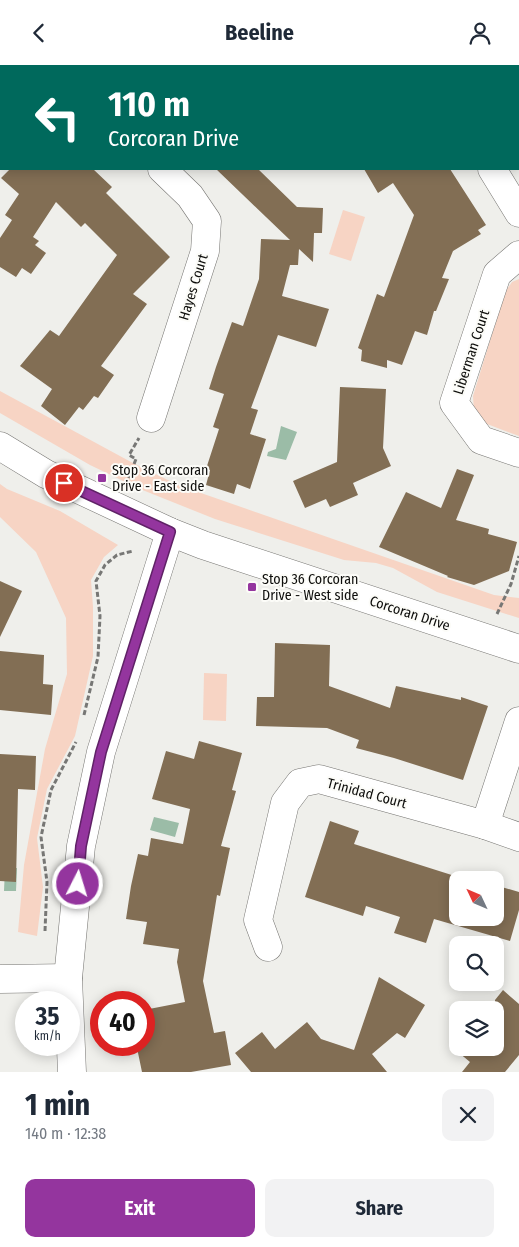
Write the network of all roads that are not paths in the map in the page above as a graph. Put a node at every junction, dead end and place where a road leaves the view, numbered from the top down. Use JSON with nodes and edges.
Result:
{"nodes":[{"id":1,"x":163,"y":170,"type":"edge"},
{"id":2,"x":493,"y":170,"type":"edge"},
{"id":3,"x":519,"y":213,"type":"edge"},
{"id":4,"x":519,"y":255,"type":"edge"},
{"id":5,"x":151,"y":418,"type":"road end"},
{"id":6,"x":0,"y":446,"type":"edge"},
{"id":7,"x":519,"y":453,"type":"edge"},
{"id":8,"x":170,"y":532,"type":"junction"},
{"id":9,"x":519,"y":649,"type":"edge"},
{"id":10,"x":519,"y":721,"type":"edge"},
{"id":11,"x":485,"y":825,"type":"junction"},
{"id":12,"x":519,"y":837,"type":"edge"},
{"id":13,"x":268,"y":947,"type":"dead end"},
{"id":14,"x":68,"y":978,"type":"junction"},
{"id":15,"x":0,"y":979,"type":"edge"},
{"id":16,"x":72,"y":1072,"type":"edge"}],
"edges":[{"from":1,"to":5,"type":"street","name":"Hayes Court"},
{"from":2,"to":3,"type":"street"},
{"from":4,"to":7,"type":"street","name":"Liberman Court"},
{"from":6,"to":8,"type":"street","name":"Corcoran Drive"},
{"from":8,"to":9,"type":"street","name":"Corcoran Drive"},
{"from":8,"to":14,"type":"street"},
{"from":10,"to":11,"type":"street"},
{"from":11,"to":12,"type":"street","name":"Trinidad Court"},
{"from":11,"to":13,"type":"street","name":"Trinidad Court"},
{"from":14,"to":15,"type":"street"},
{"from":14,"to":16,"type":"street"}]}
